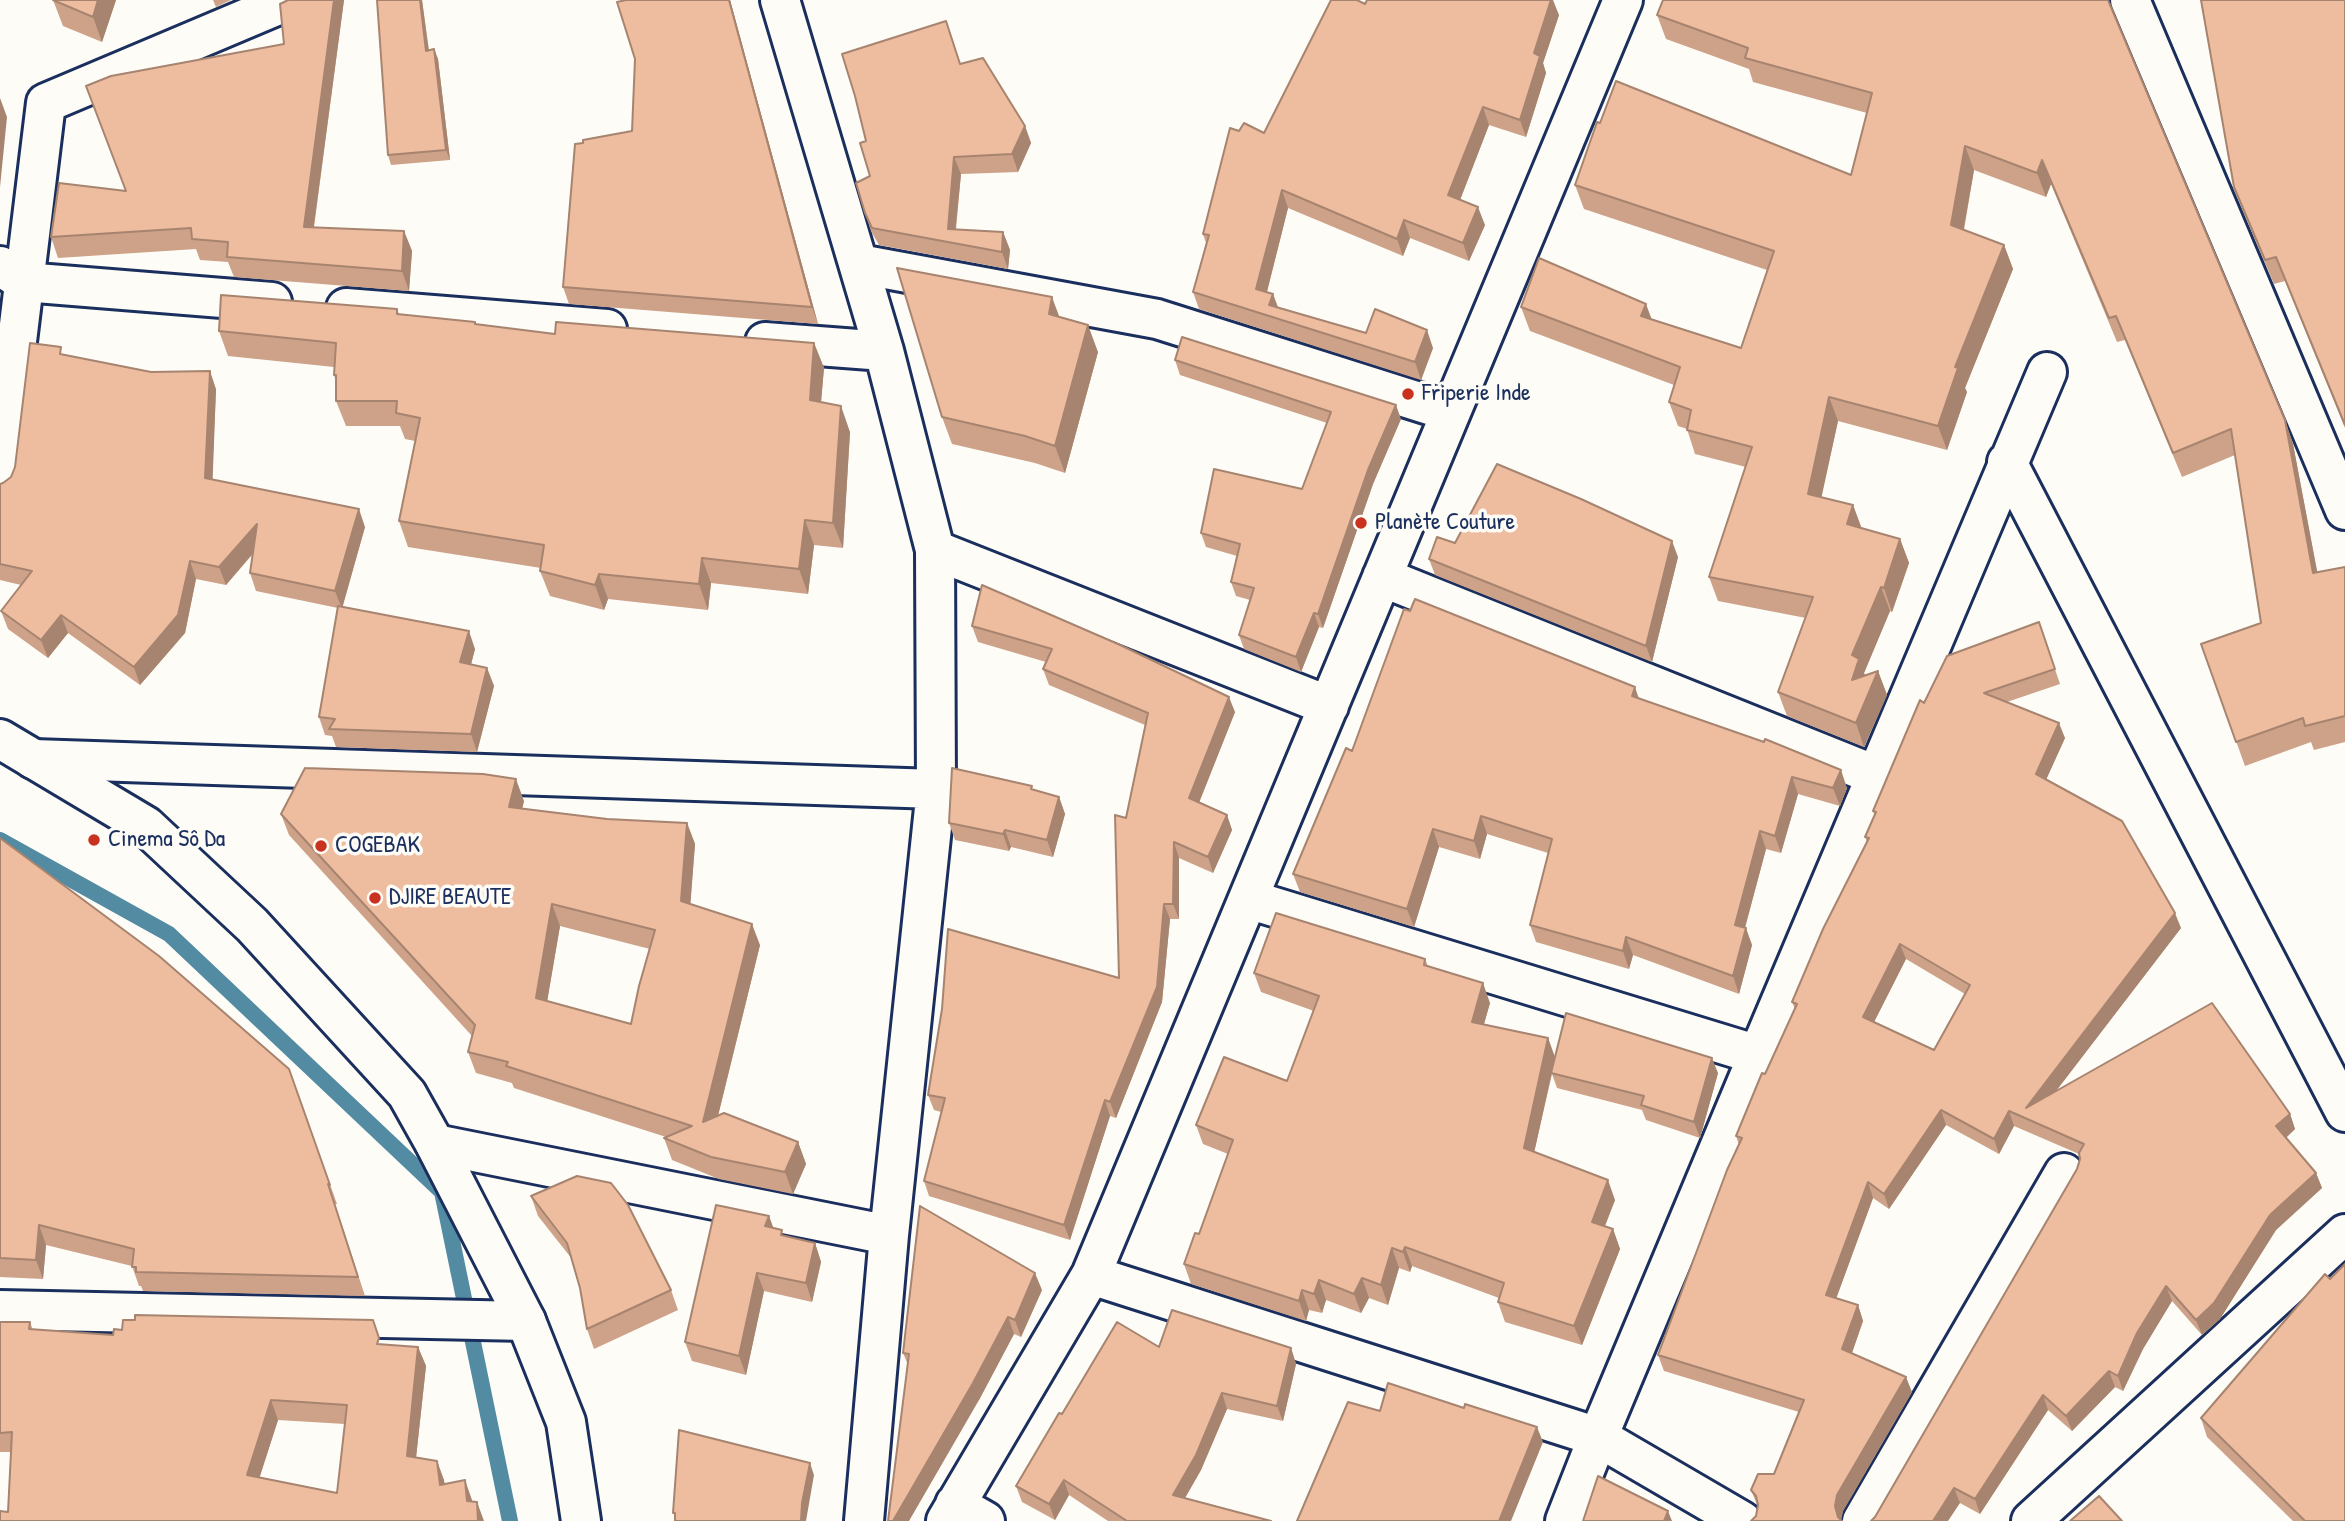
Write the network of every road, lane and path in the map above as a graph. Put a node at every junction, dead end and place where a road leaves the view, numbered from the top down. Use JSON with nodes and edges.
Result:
{"nodes":[{"id":1,"x":290,"y":0,"type":"edge"},
{"id":2,"x":780,"y":0,"type":"edge"},
{"id":3,"x":1623,"y":0,"type":"edge"},
{"id":4,"x":2130,"y":0,"type":"edge"},
{"id":5,"x":859,"y":264,"type":"junction"},
{"id":6,"x":12,"y":274,"type":"edge"},
{"id":7,"x":635,"y":331,"type":"edge"},
{"id":8,"x":732,"y":339,"type":"edge"},
{"id":9,"x":884,"y":351,"type":"junction"},
{"id":10,"x":2047,"y":372,"type":"dead end"},
{"id":11,"x":1451,"y":412,"type":"junction"},
{"id":12,"x":2007,"y":462,"type":"junction"},
{"id":13,"x":0,"y":481,"type":"edge"},
{"id":14,"x":2345,"y":510,"type":"edge"},
{"id":15,"x":935,"y":550,"type":"junction"},
{"id":16,"x":1382,"y":577,"type":"junction"},
{"id":17,"x":1329,"y":706,"type":"junction"},
{"id":18,"x":0,"y":739,"type":"edge"},
{"id":19,"x":33,"y":758,"type":"junction"},
{"id":20,"x":1875,"y":775,"type":"junction"},
{"id":21,"x":936,"y":789,"type":"junction"},
{"id":22,"x":1248,"y":900,"type":"junction"},
{"id":23,"x":1758,"y":1055,"type":"junction"},
{"id":24,"x":2345,"y":1112,"type":"edge"},
{"id":25,"x":435,"y":1144,"type":"junction"},
{"id":26,"x":2064,"y":1173,"type":"dead end"},
{"id":27,"x":2345,"y":1234,"type":"edge"},
{"id":28,"x":888,"y":1235,"type":"junction"},
{"id":29,"x":1091,"y":1275,"type":"junction"},
{"id":30,"x":0,"y":1310,"type":"edge"},
{"id":31,"x":526,"y":1321,"type":"junction"},
{"id":32,"x":1598,"y":1437,"type":"junction"},
{"id":33,"x":962,"y":1515,"type":"edge"},
{"id":34,"x":581,"y":1521,"type":"edge"},
{"id":35,"x":864,"y":1521,"type":"edge"},
{"id":36,"x":1565,"y":1521,"type":"edge"},
{"id":37,"x":1742,"y":1521,"type":"edge"},
{"id":38,"x":1862,"y":1521,"type":"edge"},
{"id":39,"x":2031,"y":1521,"type":"edge"}],
"edges":[{"from":1,"to":6,"type":"street"},
{"from":2,"to":5,"type":"street"},
{"from":3,"to":11,"type":"street"},
{"from":4,"to":14,"type":"street"},
{"from":5,"to":9,"type":"street"},
{"from":5,"to":11,"type":"street"},
{"from":6,"to":7,"type":"street"},
{"from":6,"to":13,"type":"street"},
{"from":8,"to":9,"type":"street"},
{"from":9,"to":15,"type":"street"},
{"from":10,"to":12,"type":"street"},
{"from":11,"to":16,"type":"street"},
{"from":12,"to":20,"type":"street"},
{"from":12,"to":24,"type":"street"},
{"from":15,"to":17,"type":"street"},
{"from":15,"to":21,"type":"street"},
{"from":16,"to":17,"type":"street"},
{"from":16,"to":20,"type":"street"},
{"from":17,"to":22,"type":"street"},
{"from":18,"to":19,"type":"street"},
{"from":19,"to":21,"type":"street"},
{"from":19,"to":25,"type":"street"},
{"from":20,"to":23,"type":"street"},
{"from":21,"to":28,"type":"street"},
{"from":22,"to":23,"type":"street"},
{"from":22,"to":29,"type":"street"},
{"from":23,"to":32,"type":"street"},
{"from":25,"to":28,"type":"street"},
{"from":25,"to":31,"type":"street"},
{"from":26,"to":38,"type":"street"},
{"from":27,"to":39,"type":"street"},
{"from":28,"to":35,"type":"street"},
{"from":29,"to":32,"type":"street"},
{"from":29,"to":33,"type":"street"},
{"from":30,"to":31,"type":"street"},
{"from":31,"to":34,"type":"street"},
{"from":32,"to":36,"type":"street"},
{"from":32,"to":37,"type":"street"}]}
